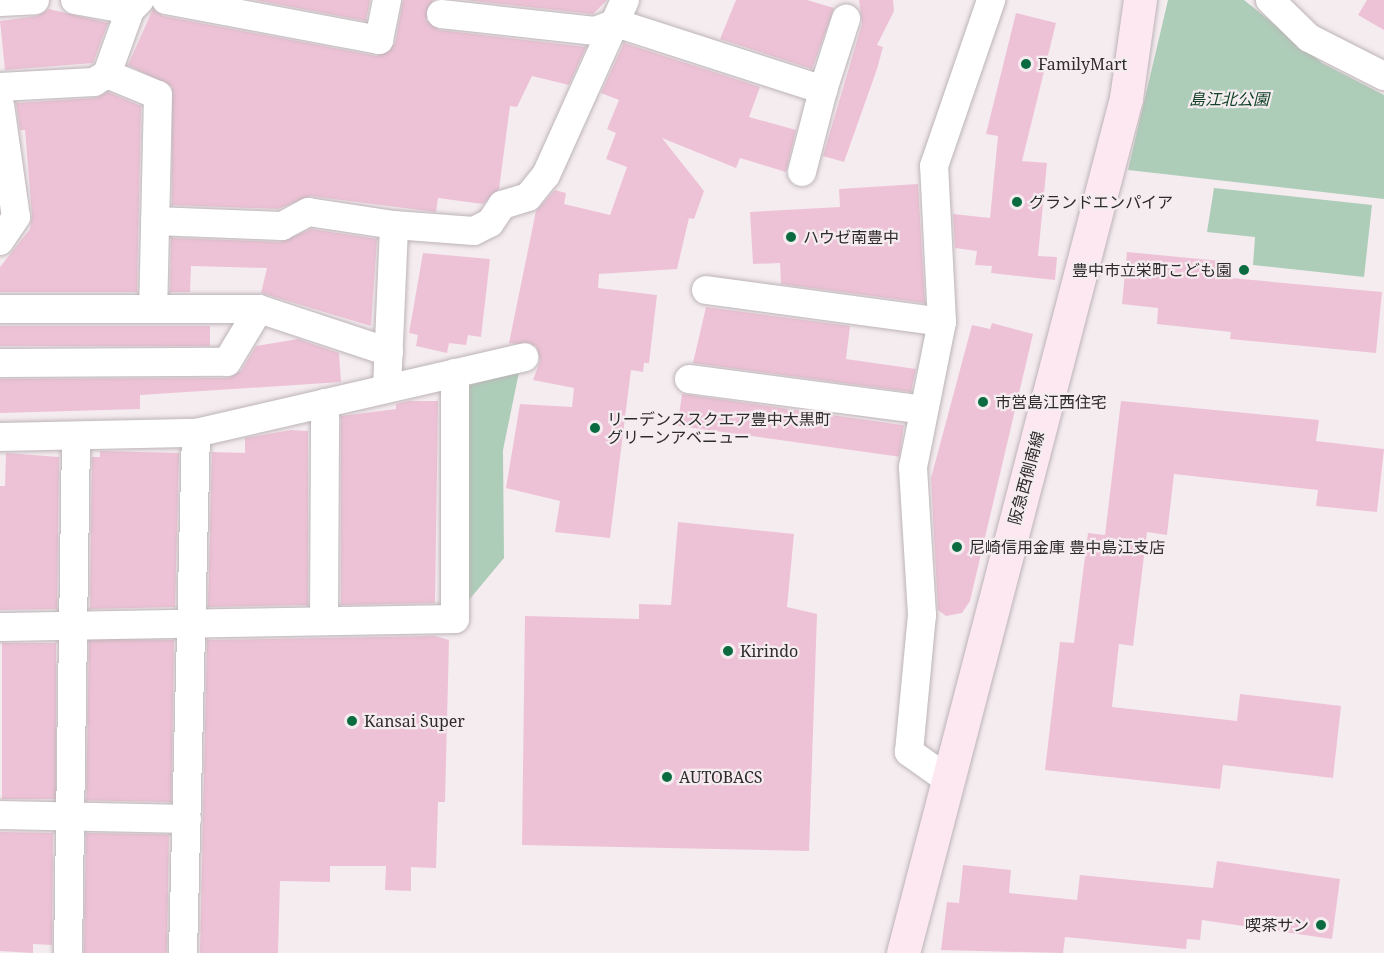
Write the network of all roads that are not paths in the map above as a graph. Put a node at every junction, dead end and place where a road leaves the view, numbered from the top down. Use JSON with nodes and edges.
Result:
{"nodes":[{"id":1,"x":35,"y":0,"type":"edge"},
{"id":2,"x":75,"y":0,"type":"edge"},
{"id":3,"x":166,"y":0,"type":"edge"},
{"id":4,"x":387,"y":0,"type":"edge"},
{"id":5,"x":992,"y":0,"type":"edge"},
{"id":6,"x":1140,"y":0,"type":"edge"},
{"id":7,"x":1270,"y":0,"type":"edge"},
{"id":8,"x":0,"y":2,"type":"edge"},
{"id":9,"x":135,"y":5,"type":"edge"},
{"id":10,"x":516,"y":10,"type":"edge"},
{"id":11,"x":620,"y":12,"type":"edge"},
{"id":12,"x":441,"y":14,"type":"dead end"},
{"id":13,"x":846,"y":19,"type":"dead end"},
{"id":14,"x":1383,"y":73,"type":"edge"},
{"id":15,"x":107,"y":74,"type":"junction"},
{"id":16,"x":0,"y":87,"type":"edge"},
{"id":17,"x":822,"y":90,"type":"junction"},
{"id":18,"x":0,"y":105,"type":"edge"},
{"id":19,"x":802,"y":172,"type":"dead end"},
{"id":20,"x":155,"y":221,"type":"junction"},
{"id":21,"x":394,"y":225,"type":"junction"},
{"id":22,"x":0,"y":241,"type":"edge"},
{"id":23,"x":706,"y":291,"type":"dead end"},
{"id":24,"x":153,"y":308,"type":"junction"},
{"id":25,"x":0,"y":309,"type":"edge"},
{"id":26,"x":259,"y":309,"type":"junction"},
{"id":27,"x":942,"y":322,"type":"junction"},
{"id":28,"x":389,"y":352,"type":"junction"},
{"id":29,"x":524,"y":357,"type":"dead end"},
{"id":30,"x":0,"y":363,"type":"edge"},
{"id":31,"x":455,"y":373,"type":"junction"},
{"id":32,"x":689,"y":379,"type":"dead end"},
{"id":33,"x":387,"y":388,"type":"junction"},
{"id":34,"x":325,"y":403,"type":"junction"},
{"id":35,"x":924,"y":410,"type":"junction"},
{"id":36,"x":196,"y":433,"type":"junction"},
{"id":37,"x":76,"y":436,"type":"junction"},
{"id":38,"x":0,"y":437,"type":"edge"},
{"id":39,"x":324,"y":621,"type":"junction"},
{"id":40,"x":73,"y":625,"type":"junction"},
{"id":41,"x":192,"y":626,"type":"junction"},
{"id":42,"x":0,"y":627,"type":"edge"},
{"id":43,"x":947,"y":779,"type":"junction"},
{"id":44,"x":0,"y":815,"type":"edge"},
{"id":45,"x":70,"y":818,"type":"junction"},
{"id":46,"x":187,"y":819,"type":"junction"},
{"id":47,"x":68,"y":953,"type":"edge"},
{"id":48,"x":183,"y":953,"type":"edge"},
{"id":49,"x":903,"y":953,"type":"edge"}],
"edges":[{"from":1,"to":8,"type":"street"},
{"from":2,"to":9,"type":"street"},
{"from":3,"to":4,"type":"street"},
{"from":5,"to":27,"type":"street"},
{"from":6,"to":43,"type":"street","name":"阪急西側南線"},
{"from":7,"to":14,"type":"street"},
{"from":9,"to":15,"type":"street"},
{"from":10,"to":11,"type":"street"},
{"from":10,"to":12,"type":"street"},
{"from":11,"to":17,"type":"street"},
{"from":11,"to":21,"type":"street"},
{"from":13,"to":17,"type":"street"},
{"from":15,"to":16,"type":"street"},
{"from":15,"to":20,"type":"street"},
{"from":17,"to":19,"type":"street"},
{"from":18,"to":22,"type":"street"},
{"from":20,"to":21,"type":"street"},
{"from":20,"to":24,"type":"street"},
{"from":21,"to":28,"type":"street"},
{"from":23,"to":27,"type":"street"},
{"from":24,"to":25,"type":"street"},
{"from":24,"to":26,"type":"street"},
{"from":26,"to":28,"type":"street"},
{"from":26,"to":30,"type":"street"},
{"from":27,"to":35,"type":"street"},
{"from":28,"to":33,"type":"street"},
{"from":29,"to":31,"type":"street"},
{"from":31,"to":33,"type":"street"},
{"from":31,"to":39,"type":"street"},
{"from":32,"to":35,"type":"street"},
{"from":33,"to":34,"type":"street"},
{"from":34,"to":36,"type":"street"},
{"from":34,"to":39,"type":"street"},
{"from":35,"to":43,"type":"street"},
{"from":36,"to":37,"type":"street"},
{"from":36,"to":41,"type":"street"},
{"from":37,"to":38,"type":"street"},
{"from":37,"to":40,"type":"street"},
{"from":39,"to":41,"type":"street"},
{"from":40,"to":41,"type":"street"},
{"from":40,"to":42,"type":"street"},
{"from":40,"to":45,"type":"street"},
{"from":41,"to":46,"type":"street"},
{"from":43,"to":49,"type":"street","name":"阪急西側南線"},
{"from":44,"to":45,"type":"street"},
{"from":45,"to":46,"type":"street"},
{"from":45,"to":47,"type":"street"},
{"from":46,"to":48,"type":"street"}]}
